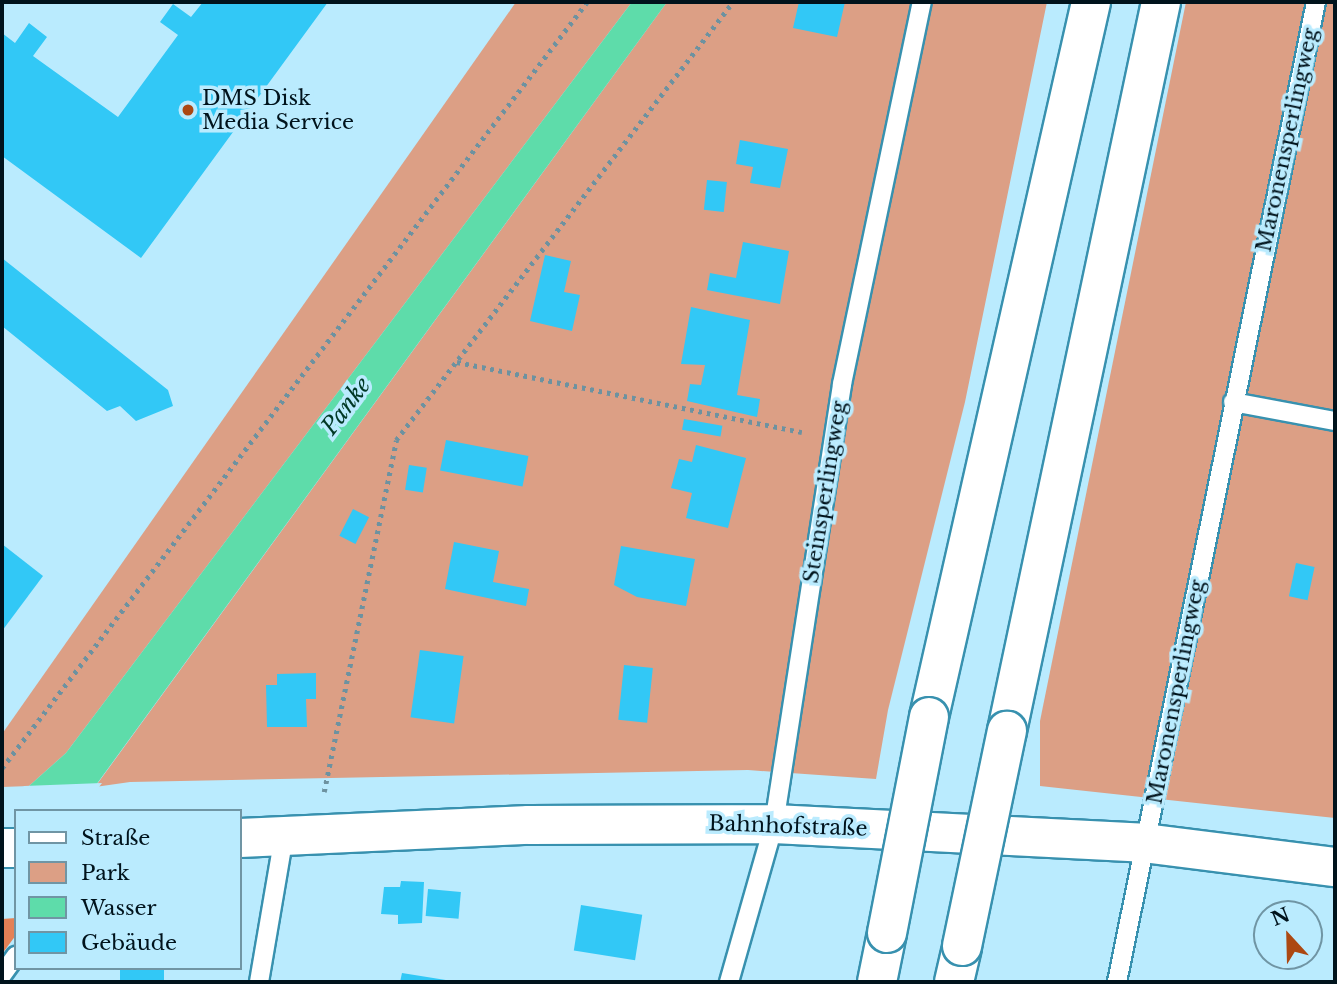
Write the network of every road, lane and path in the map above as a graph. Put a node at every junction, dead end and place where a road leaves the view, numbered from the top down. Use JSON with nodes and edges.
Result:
{"nodes":[{"id":1,"x":587,"y":2,"type":"edge"},
{"id":2,"x":733,"y":2,"type":"edge"},
{"id":3,"x":922,"y":2,"type":"edge"},
{"id":4,"x":1091,"y":2,"type":"edge"},
{"id":5,"x":1161,"y":2,"type":"edge"},
{"id":6,"x":1316,"y":2,"type":"edge"},
{"id":7,"x":457,"y":362,"type":"junction"},
{"id":8,"x":1233,"y":402,"type":"junction"},
{"id":9,"x":1335,"y":422,"type":"edge"},
{"id":10,"x":834,"y":438,"type":"junction"},
{"id":11,"x":2,"y":768,"type":"edge"},
{"id":12,"x":324,"y":783,"type":"dead end"},
{"id":13,"x":774,"y":824,"type":"junction"},
{"id":14,"x":284,"y":836,"type":"junction"},
{"id":15,"x":242,"y":838,"type":"edge"},
{"id":16,"x":1144,"y":844,"type":"junction"},
{"id":17,"x":1335,"y":867,"type":"edge"},
{"id":18,"x":14,"y":959,"type":"edge"},
{"id":19,"x":958,"y":964,"type":"edge"},
{"id":20,"x":2,"y":975,"type":"edge"},
{"id":21,"x":259,"y":982,"type":"edge"},
{"id":22,"x":729,"y":982,"type":"edge"},
{"id":23,"x":877,"y":982,"type":"edge"},
{"id":24,"x":1117,"y":982,"type":"edge"}],
"edges":[{"from":1,"to":11,"type":"path"},
{"from":2,"to":7,"type":"path"},
{"from":3,"to":10,"type":"lane","name":"Steinsperlingweg"},
{"from":4,"to":23,"type":"main road","bridge":true},
{"from":5,"to":19,"type":"main road","bridge":true},
{"from":6,"to":8,"type":"lane","name":"Maronensperlingweg"},
{"from":7,"to":10,"type":"path"},
{"from":7,"to":12,"type":"path"},
{"from":8,"to":9,"type":"lane"},
{"from":8,"to":16,"type":"lane","name":"Maronensperlingweg"},
{"from":10,"to":13,"type":"lane","name":"Steinsperlingweg"},
{"from":13,"to":14,"type":"main road","name":"Bahnhofstraße"},
{"from":13,"to":16,"type":"main road","name":"Bahnhofstraße"},
{"from":13,"to":22,"type":"lane","name":"Steinsperlingweg"},
{"from":14,"to":15,"type":"main road","name":"Bahnhofstraße"},
{"from":14,"to":21,"type":"lane"},
{"from":16,"to":17,"type":"main road","name":"Bahnhofstraße"},
{"from":16,"to":24,"type":"lane","name":"Maronensperlingweg"},
{"from":18,"to":20,"type":"lane"}]}
